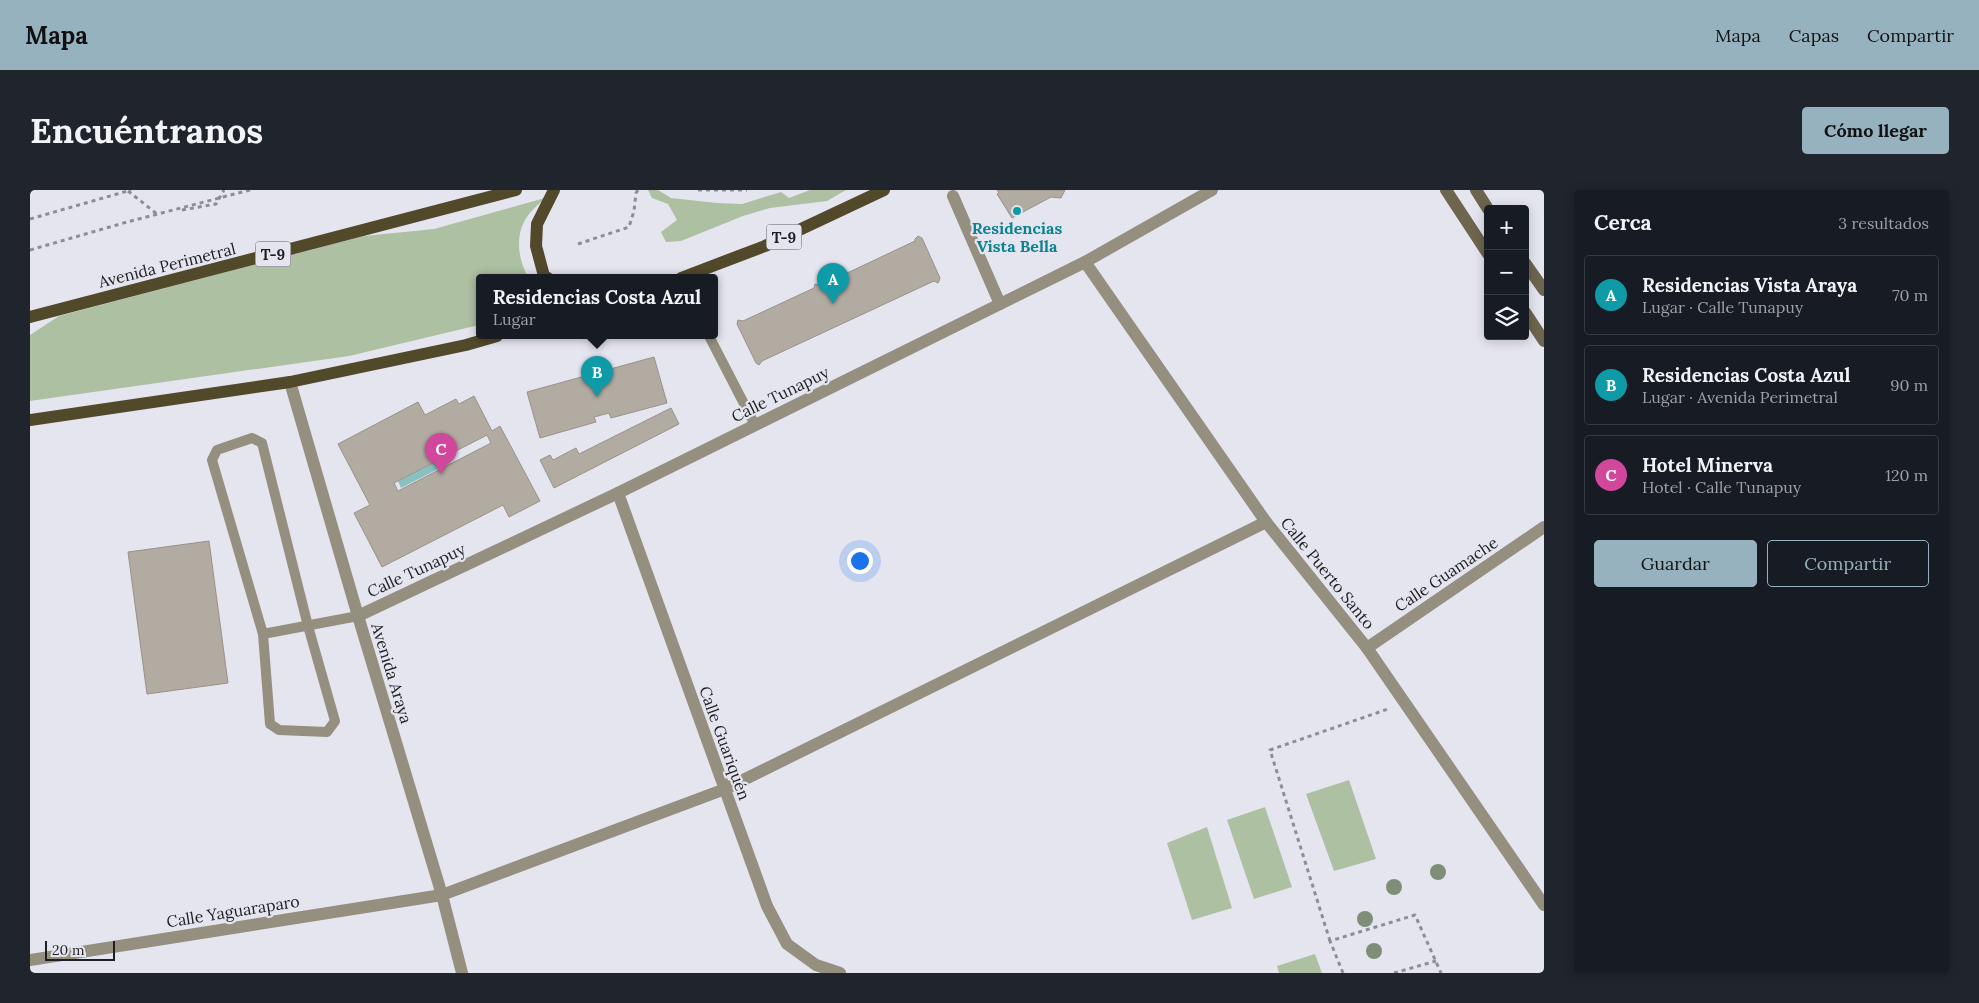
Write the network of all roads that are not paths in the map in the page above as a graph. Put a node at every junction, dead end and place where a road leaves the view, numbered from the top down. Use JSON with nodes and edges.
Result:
{"nodes":[{"id":1,"x":516,"y":190,"type":"edge"},
{"id":2,"x":554,"y":190,"type":"edge"},
{"id":3,"x":884,"y":190,"type":"edge"},
{"id":4,"x":1212,"y":190,"type":"edge"},
{"id":5,"x":1446,"y":190,"type":"edge"},
{"id":6,"x":1476,"y":190,"type":"edge"},
{"id":7,"x":953,"y":196,"type":"dead end"},
{"id":8,"x":1485,"y":205,"type":"edge"},
{"id":9,"x":1485,"y":250,"type":"edge"},
{"id":10,"x":1084,"y":262,"type":"junction"},
{"id":11,"x":1529,"y":269,"type":"edge"},
{"id":12,"x":543,"y":274,"type":"edge"},
{"id":13,"x":692,"y":274,"type":"edge"},
{"id":14,"x":1544,"y":290,"type":"edge"},
{"id":15,"x":1000,"y":304,"type":"junction"},
{"id":16,"x":30,"y":317,"type":"edge"},
{"id":17,"x":1529,"y":318,"type":"edge"},
{"id":18,"x":485,"y":339,"type":"edge"},
{"id":19,"x":711,"y":339,"type":"edge"},
{"id":20,"x":1544,"y":341,"type":"edge"},
{"id":21,"x":290,"y":382,"type":"junction"},
{"id":22,"x":30,"y":420,"type":"edge"},
{"id":23,"x":755,"y":425,"type":"junction"},
{"id":24,"x":618,"y":493,"type":"junction"},
{"id":25,"x":1266,"y":522,"type":"junction"},
{"id":26,"x":1544,"y":527,"type":"edge"},
{"id":27,"x":358,"y":616,"type":"junction"},
{"id":28,"x":308,"y":626,"type":"junction"},
{"id":29,"x":263,"y":634,"type":"junction"},
{"id":30,"x":1367,"y":648,"type":"junction"},
{"id":31,"x":725,"y":789,"type":"junction"},
{"id":32,"x":442,"y":895,"type":"junction"},
{"id":33,"x":1544,"y":905,"type":"edge"},
{"id":34,"x":30,"y":960,"type":"edge"},
{"id":35,"x":462,"y":973,"type":"edge"},
{"id":36,"x":840,"y":973,"type":"edge"}],
"edges":[{"from":1,"to":16,"type":"main road","name":"Avenida Perimetral","number":"T-9"},
{"from":2,"to":12,"type":"main road"},
{"from":3,"to":13,"type":"main road","number":"T-9"},
{"from":4,"to":10,"type":"street","name":"Calle Tunapuy"},
{"from":5,"to":9,"type":"street"},
{"from":6,"to":8,"type":"street"},
{"from":7,"to":15,"type":"street"},
{"from":10,"to":15,"type":"street","name":"Calle Tunapuy"},
{"from":10,"to":25,"type":"street","name":"Calle Puerto Santo"},
{"from":11,"to":14,"type":"street"},
{"from":15,"to":23,"type":"street","name":"Calle Tunapuy"},
{"from":17,"to":20,"type":"street"},
{"from":18,"to":21,"type":"main road"},
{"from":19,"to":23,"type":"lane"},
{"from":21,"to":22,"type":"main road"},
{"from":21,"to":27,"type":"street","name":"Avenida Araya"},
{"from":23,"to":24,"type":"street","name":"Calle Tunapuy"},
{"from":24,"to":27,"type":"street","name":"Calle Tunapuy"},
{"from":24,"to":31,"type":"street","name":"Calle Guariquén"},
{"from":25,"to":30,"type":"street","name":"Calle Puerto Santo"},
{"from":25,"to":31,"type":"street","name":"Calle Yaguaraparo"},
{"from":26,"to":30,"type":"street","name":"Calle Guamache"},
{"from":27,"to":28,"type":"lane"},
{"from":27,"to":32,"type":"street","name":"Avenida Araya"},
{"from":28,"to":29,"type":"lane"},
{"from":28,"to":29,"type":"lane"},
{"from":28,"to":29,"type":"lane"},
{"from":30,"to":33,"type":"street","name":"Calle Puerto Santo"},
{"from":31,"to":32,"type":"street","name":"Calle Yaguaraparo"},
{"from":31,"to":36,"type":"street","name":"Calle Guariquén"},
{"from":32,"to":34,"type":"street","name":"Calle Yaguaraparo"},
{"from":32,"to":35,"type":"street","name":"Avenida Araya"}]}
